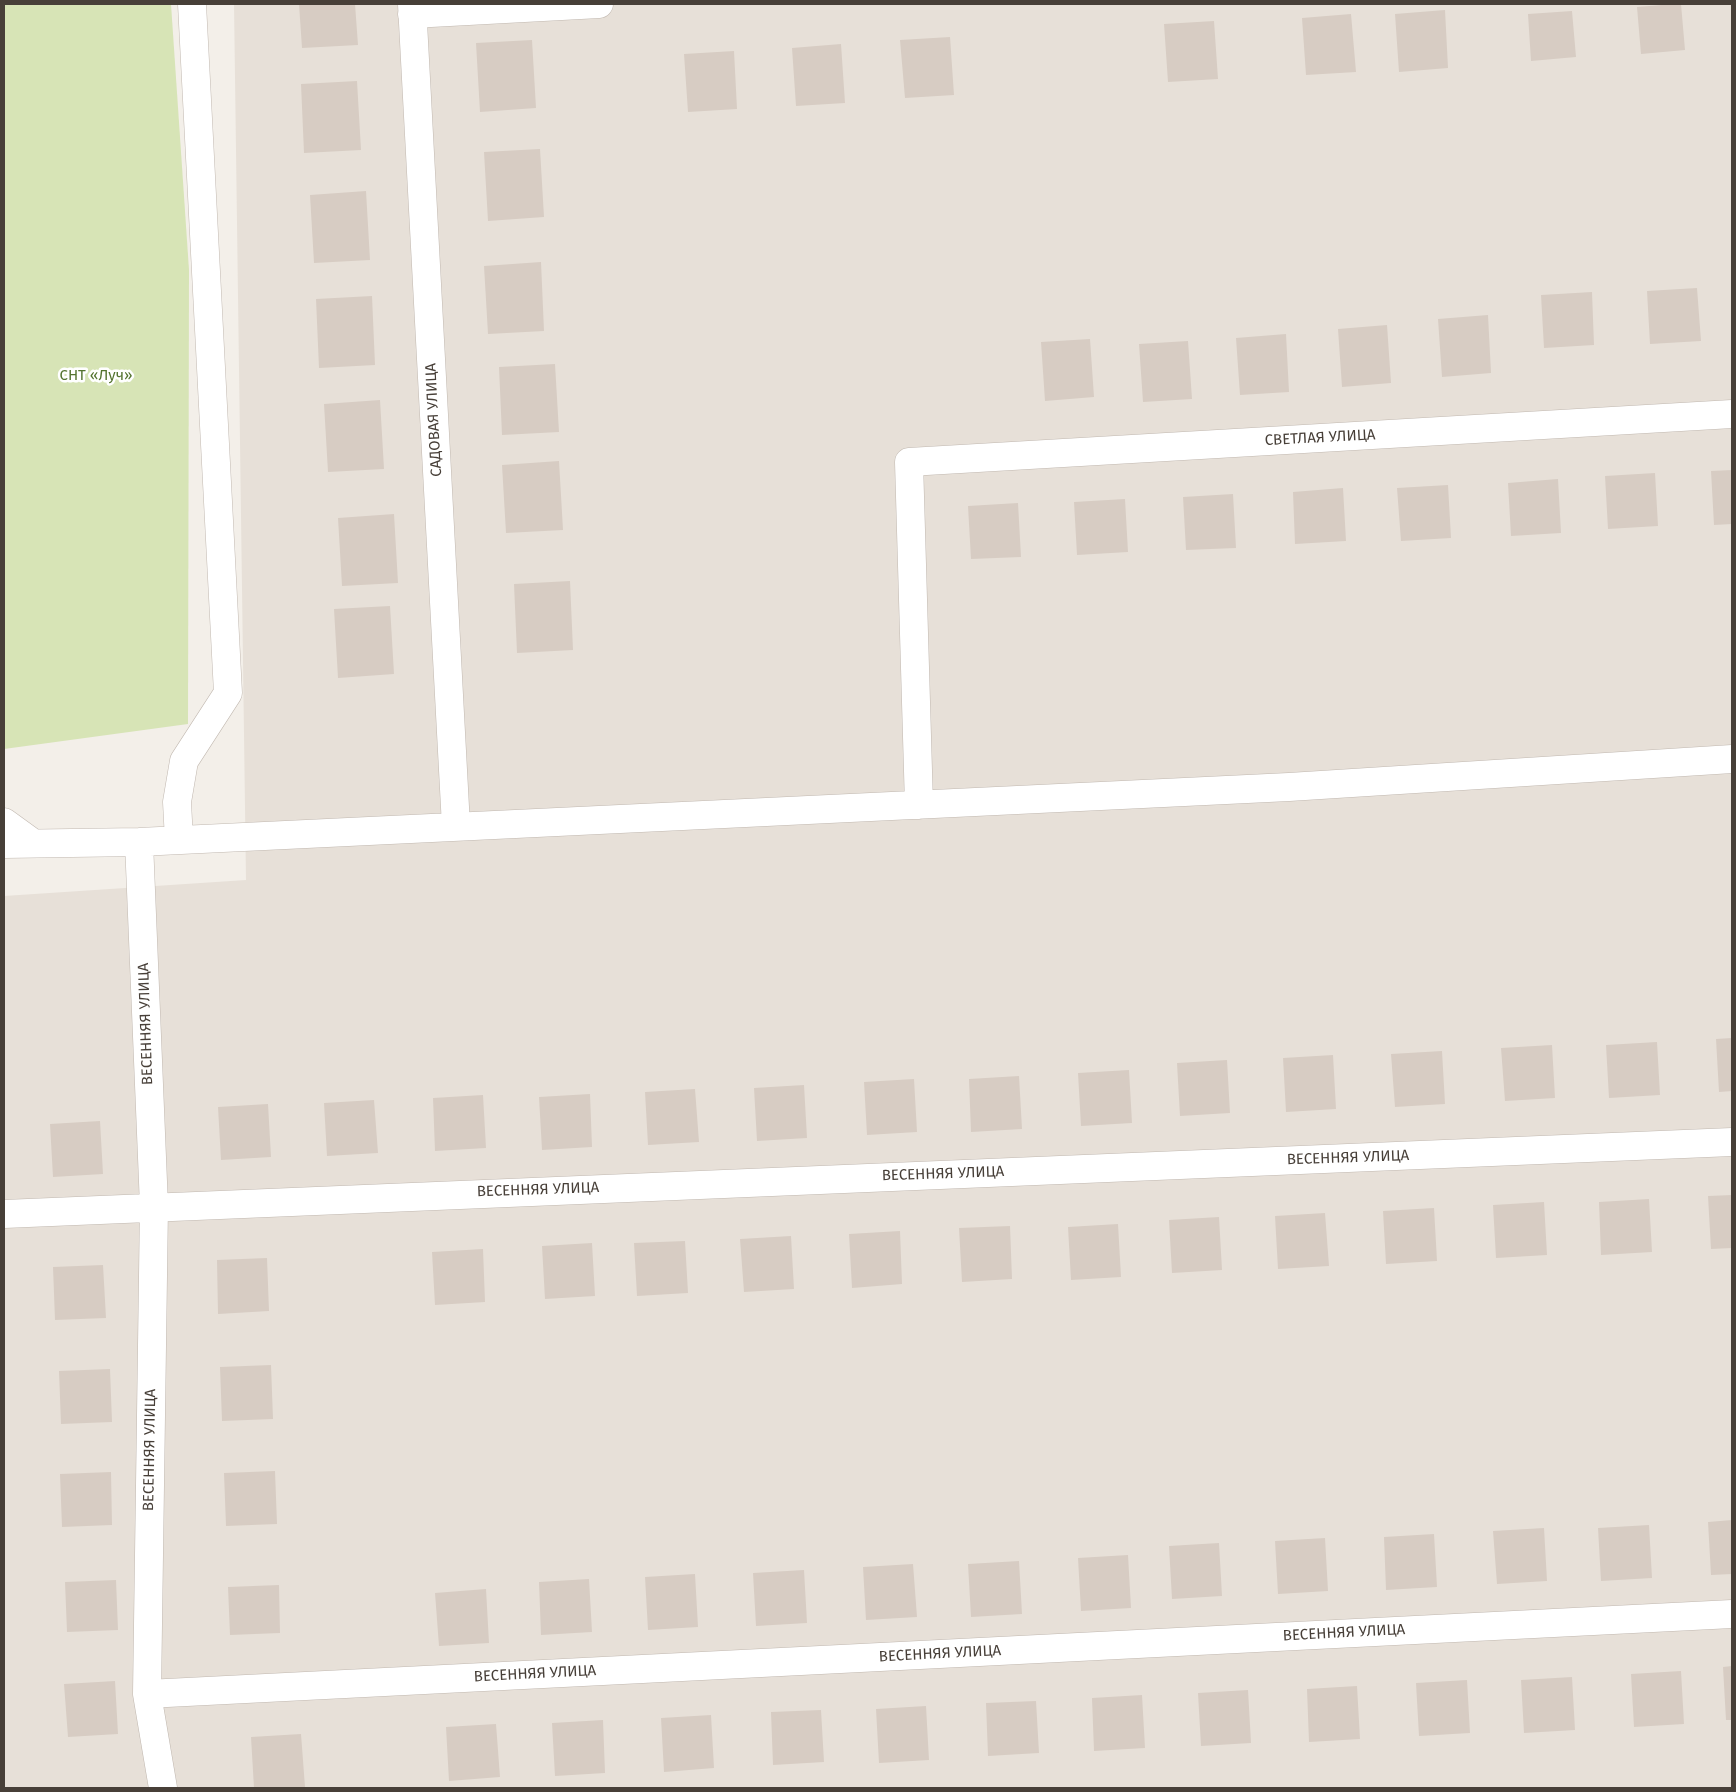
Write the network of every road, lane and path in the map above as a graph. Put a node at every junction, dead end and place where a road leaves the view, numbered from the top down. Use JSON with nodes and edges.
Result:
{"nodes":[{"id":1,"x":192,"y":4,"type":"edge"},
{"id":2,"x":599,"y":4,"type":"edge"},
{"id":3,"x":412,"y":9,"type":"edge"},
{"id":4,"x":1732,"y":414,"type":"edge"},
{"id":5,"x":1732,"y":759,"type":"edge"},
{"id":6,"x":919,"y":805,"type":"junction"},
{"id":7,"x":4,"y":822,"type":"edge"},
{"id":8,"x":456,"y":826,"type":"junction"},
{"id":9,"x":179,"y":840,"type":"junction"},
{"id":10,"x":139,"y":842,"type":"junction"},
{"id":11,"x":33,"y":843,"type":"junction"},
{"id":12,"x":4,"y":844,"type":"edge"},
{"id":13,"x":1732,"y":1142,"type":"edge"},
{"id":14,"x":154,"y":1206,"type":"junction"},
{"id":15,"x":4,"y":1214,"type":"edge"},
{"id":16,"x":1732,"y":1614,"type":"edge"},
{"id":17,"x":147,"y":1694,"type":"junction"},
{"id":18,"x":163,"y":1788,"type":"edge"}],
"edges":[{"from":1,"to":9,"type":"street"},
{"from":2,"to":3,"type":"street","name":"САДОВАЯ УЛИЦА"},
{"from":3,"to":8,"type":"street","name":"САДОВАЯ УЛИЦА"},
{"from":4,"to":6,"type":"street","name":"СВЕТЛАЯ УЛИЦА"},
{"from":5,"to":6,"type":"street"},
{"from":6,"to":8,"type":"street"},
{"from":7,"to":11,"type":"street"},
{"from":8,"to":9,"type":"street"},
{"from":9,"to":10,"type":"street"},
{"from":10,"to":11,"type":"street"},
{"from":10,"to":14,"type":"street","name":"ВЕСЕННЯЯ УЛИЦА"},
{"from":11,"to":12,"type":"street"},
{"from":13,"to":14,"type":"street","name":"ВЕСЕННЯЯ УЛИЦА"},
{"from":14,"to":15,"type":"street","name":"ВЕСЕННЯЯ УЛИЦА"},
{"from":14,"to":17,"type":"street","name":"ВЕСЕННЯЯ УЛИЦА"},
{"from":16,"to":17,"type":"street","name":"ВЕСЕННЯЯ УЛИЦА"},
{"from":17,"to":18,"type":"street","name":"ВЕСЕННЯЯ УЛИЦА"}]}
